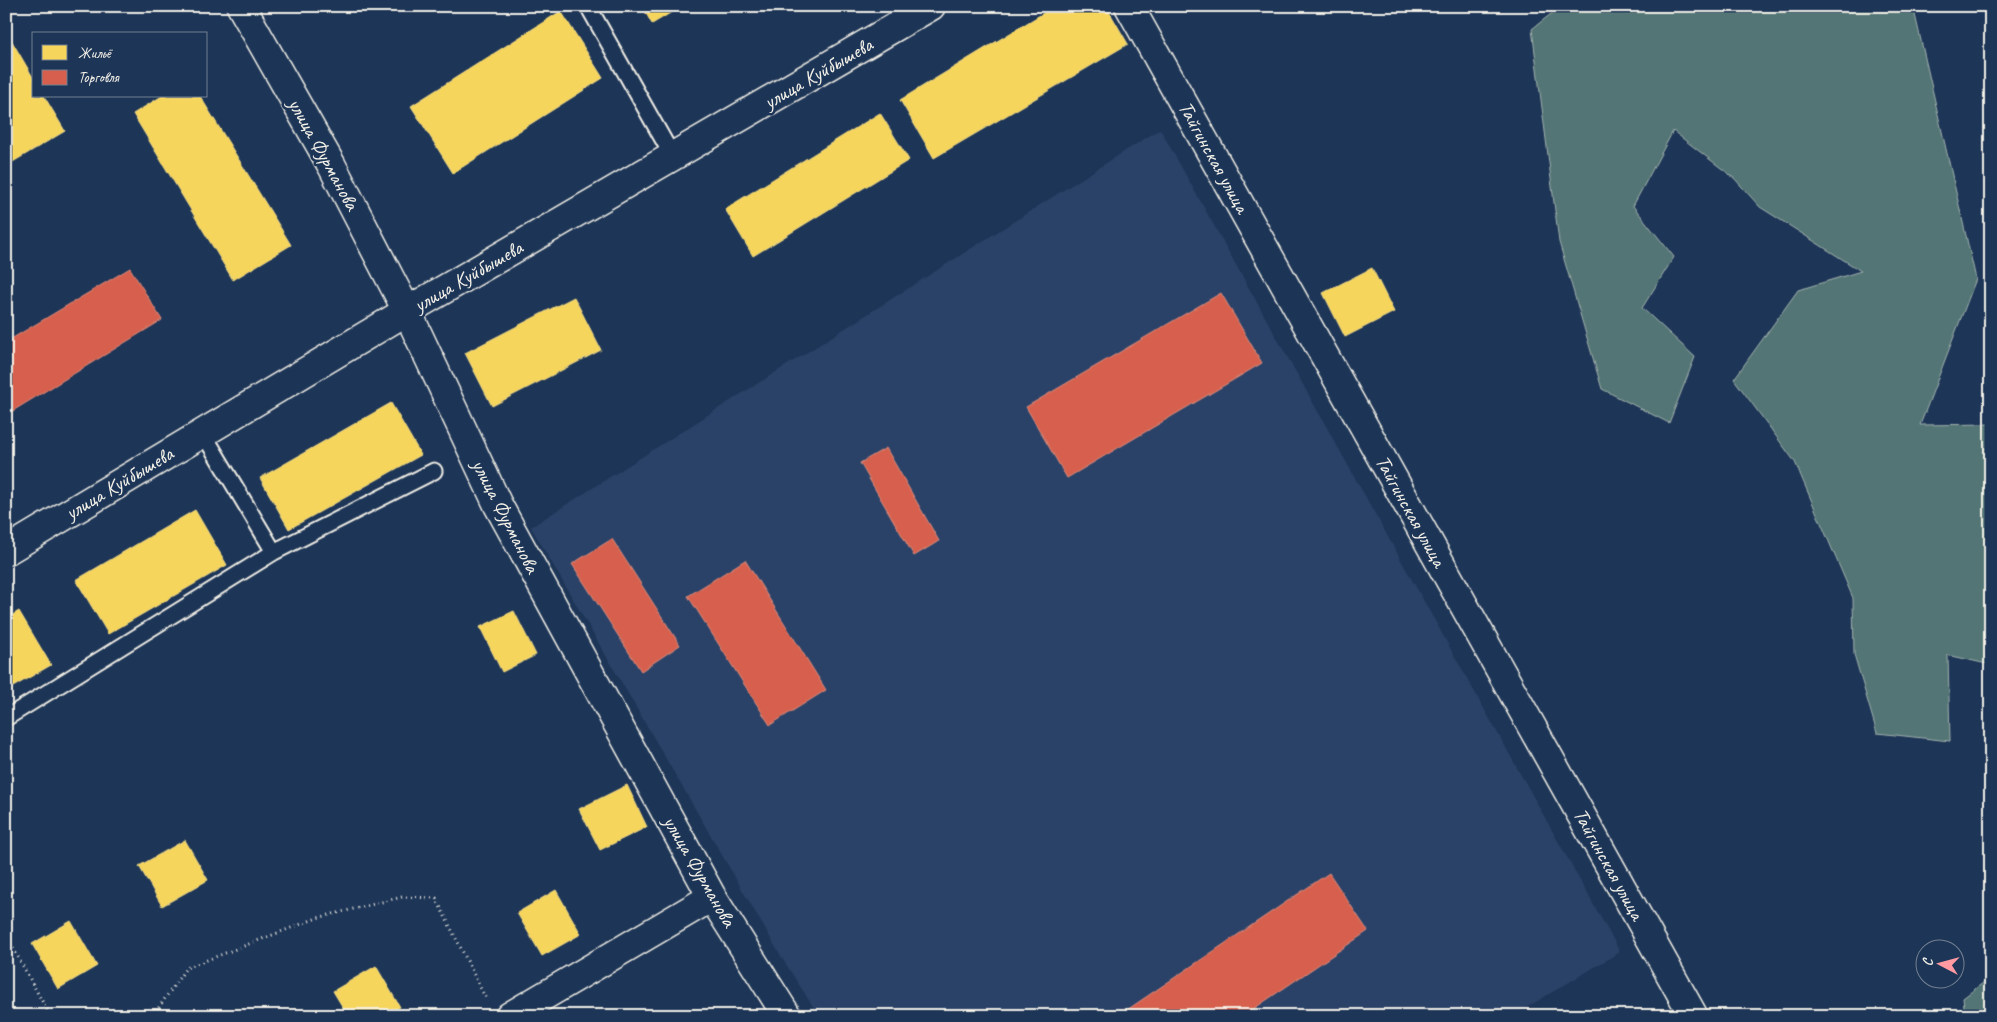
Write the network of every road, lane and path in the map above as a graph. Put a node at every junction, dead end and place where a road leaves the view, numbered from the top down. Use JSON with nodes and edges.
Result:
{"nodes":[{"id":1,"x":241,"y":6,"type":"edge"},
{"id":2,"x":588,"y":6,"type":"edge"},
{"id":3,"x":931,"y":6,"type":"edge"},
{"id":4,"x":1129,"y":6,"type":"edge"},
{"id":5,"x":673,"y":157,"type":"junction"},
{"id":6,"x":407,"y":312,"type":"junction"},
{"id":7,"x":203,"y":433,"type":"junction"},
{"id":8,"x":434,"y":471,"type":"dead end"},
{"id":9,"x":6,"y":550,"type":"edge"},
{"id":10,"x":274,"y":552,"type":"junction"},
{"id":11,"x":6,"y":718,"type":"edge"},
{"id":12,"x":712,"y":897,"type":"junction"},
{"id":13,"x":6,"y":935,"type":"edge"},
{"id":14,"x":500,"y":1012,"type":"edge"},
{"id":15,"x":1693,"y":1015,"type":"edge"},
{"id":16,"x":63,"y":1016,"type":"edge"},
{"id":17,"x":153,"y":1016,"type":"edge"},
{"id":18,"x":787,"y":1016,"type":"edge"}],
"edges":[{"from":1,"to":6,"type":"street","name":"улица Фурманова"},
{"from":2,"to":5,"type":"lane"},
{"from":3,"to":5,"type":"street","name":"улица Куйбышева"},
{"from":4,"to":15,"type":"street","name":"Тайгинская улица"},
{"from":5,"to":6,"type":"street","name":"улица Куйбышева"},
{"from":6,"to":7,"type":"street","name":"улица Куйбышева"},
{"from":6,"to":12,"type":"street","name":"улица Фурманова"},
{"from":7,"to":9,"type":"street","name":"улица Куйбышева"},
{"from":7,"to":10,"type":"lane"},
{"from":8,"to":10,"type":"lane"},
{"from":10,"to":11,"type":"lane"},
{"from":12,"to":14,"type":"street"},
{"from":12,"to":18,"type":"street","name":"улица Фурманова"},
{"from":13,"to":16,"type":"path"},
{"from":14,"to":17,"type":"path"}]}
